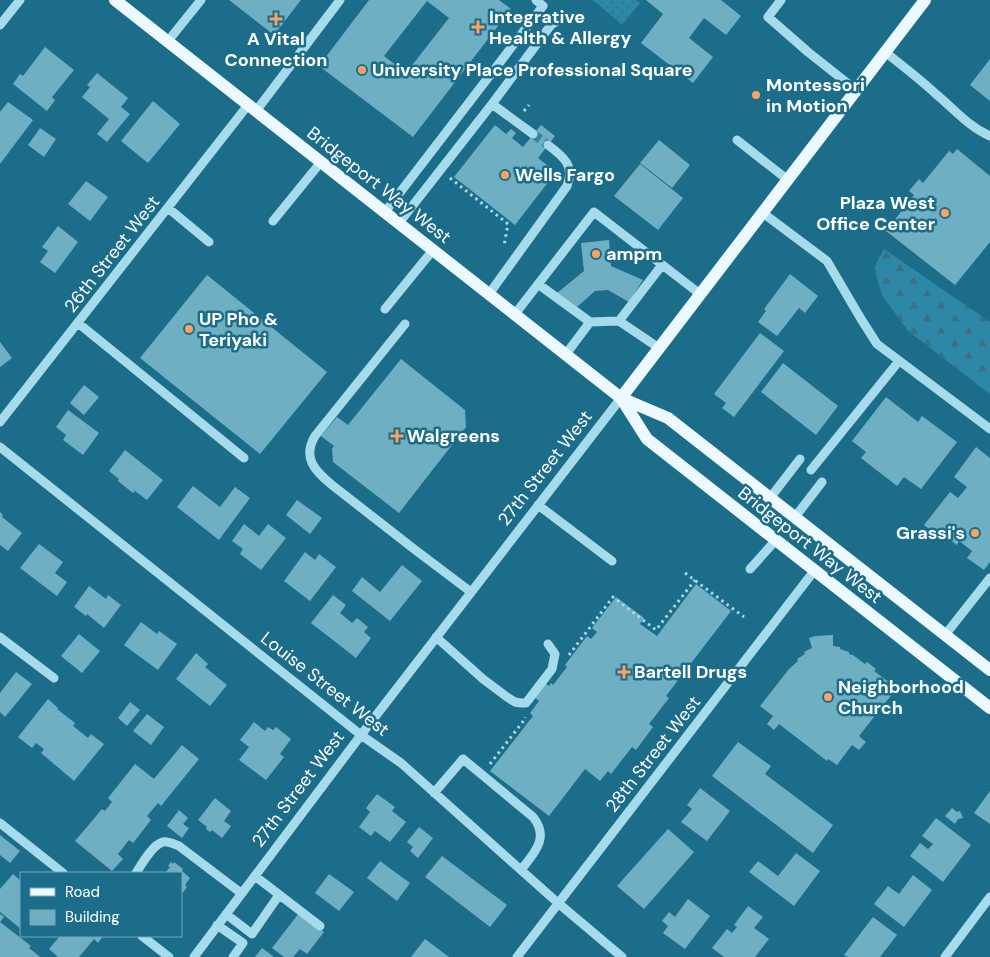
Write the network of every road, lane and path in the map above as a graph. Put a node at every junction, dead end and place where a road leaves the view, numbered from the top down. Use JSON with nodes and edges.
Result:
{"nodes":[{"id":1,"x":20,"y":0,"type":"edge"},
{"id":2,"x":115,"y":0,"type":"edge"},
{"id":3,"x":202,"y":0,"type":"edge"},
{"id":4,"x":340,"y":0,"type":"edge"},
{"id":5,"x":536,"y":0,"type":"edge"},
{"id":6,"x":781,"y":0,"type":"edge"},
{"id":7,"x":925,"y":0,"type":"edge"},
{"id":8,"x":556,"y":22,"type":"dead end"},
{"id":9,"x":0,"y":25,"type":"edge"},
{"id":10,"x":168,"y":42,"type":"junction"},
{"id":11,"x":885,"y":52,"type":"junction"},
{"id":12,"x":856,"y":90,"type":"junction"},
{"id":13,"x":492,"y":104,"type":"junction"},
{"id":14,"x":252,"y":108,"type":"junction"},
{"id":15,"x":533,"y":134,"type":"tunnel mouth"},
{"id":16,"x":990,"y":136,"type":"edge"},
{"id":17,"x":737,"y":140,"type":"dead end"},
{"id":18,"x":548,"y":145,"type":"tunnel mouth"},
{"id":19,"x":321,"y":162,"type":"junction"},
{"id":20,"x":440,"y":170,"type":"junction"},
{"id":21,"x":788,"y":180,"type":"junction"},
{"id":22,"x":168,"y":208,"type":"junction"},
{"id":23,"x":385,"y":212,"type":"junction"},
{"id":24,"x":763,"y":213,"type":"junction"},
{"id":25,"x":273,"y":221,"type":"dead end"},
{"id":26,"x":399,"y":223,"type":"junction"},
{"id":27,"x":208,"y":242,"type":"dead end"},
{"id":28,"x":504,"y":246,"type":"dead end"},
{"id":29,"x":433,"y":250,"type":"junction"},
{"id":30,"x":662,"y":264,"type":"junction"},
{"id":31,"x":538,"y":284,"type":"junction"},
{"id":32,"x":489,"y":294,"type":"junction"},
{"id":33,"x":700,"y":294,"type":"junction"},
{"id":34,"x":385,"y":309,"type":"dead end"},
{"id":35,"x":515,"y":314,"type":"junction"},
{"id":36,"x":620,"y":321,"type":"junction"},
{"id":37,"x":590,"y":322,"type":"junction"},
{"id":38,"x":78,"y":324,"type":"junction"},
{"id":39,"x":405,"y":324,"type":"dead end"},
{"id":40,"x":659,"y":348,"type":"junction"},
{"id":41,"x":566,"y":354,"type":"junction"},
{"id":42,"x":899,"y":360,"type":"junction"},
{"id":43,"x":621,"y":398,"type":"junction"},
{"id":44,"x":0,"y":422,"type":"edge"},
{"id":45,"x":990,"y":429,"type":"edge"},
{"id":46,"x":0,"y":447,"type":"edge"},
{"id":47,"x":244,"y":458,"type":"dead end"},
{"id":48,"x":800,"y":459,"type":"dead end"},
{"id":49,"x":811,"y":470,"type":"dead end"},
{"id":50,"x":822,"y":482,"type":"dead end"},
{"id":51,"x":770,"y":498,"type":"junction"},
{"id":52,"x":538,"y":505,"type":"junction"},
{"id":53,"x":794,"y":517,"type":"junction"},
{"id":54,"x":776,"y":540,"type":"junction"},
{"id":55,"x":612,"y":561,"type":"dead end"},
{"id":56,"x":750,"y":569,"type":"dead end"},
{"id":57,"x":814,"y":571,"type":"junction"},
{"id":58,"x":685,"y":573,"type":"dead end"},
{"id":59,"x":990,"y":578,"type":"edge"},
{"id":60,"x":695,"y":580,"type":"junction"},
{"id":61,"x":471,"y":592,"type":"junction"},
{"id":62,"x":744,"y":617,"type":"dead end"},
{"id":63,"x":945,"y":635,"type":"junction"},
{"id":64,"x":0,"y":637,"type":"edge"},
{"id":65,"x":436,"y":637,"type":"junction"},
{"id":66,"x":548,"y":644,"type":"dead end"},
{"id":67,"x":568,"y":658,"type":"dead end"},
{"id":68,"x":990,"y":670,"type":"edge"},
{"id":69,"x":54,"y":678,"type":"dead end"},
{"id":70,"x":990,"y":708,"type":"edge"},
{"id":71,"x":527,"y":712,"type":"dead end"},
{"id":72,"x":361,"y":735,"type":"junction"},
{"id":73,"x":481,"y":774,"type":"junction"},
{"id":74,"x":434,"y":793,"type":"junction"},
{"id":75,"x":0,"y":823,"type":"edge"},
{"id":76,"x":521,"y":870,"type":"junction"},
{"id":77,"x":62,"y":872,"type":"edge"},
{"id":78,"x":137,"y":872,"type":"edge"},
{"id":79,"x":255,"y":876,"type":"junction"},
{"id":80,"x":241,"y":893,"type":"junction"},
{"id":81,"x":279,"y":895,"type":"junction"},
{"id":82,"x":990,"y":897,"type":"edge"},
{"id":83,"x":558,"y":903,"type":"junction"},
{"id":84,"x":226,"y":914,"type":"junction"},
{"id":85,"x":217,"y":925,"type":"junction"},
{"id":86,"x":320,"y":926,"type":"dead end"},
{"id":87,"x":143,"y":937,"type":"edge"},
{"id":88,"x":169,"y":957,"type":"edge"},
{"id":89,"x":194,"y":957,"type":"edge"},
{"id":90,"x":233,"y":957,"type":"edge"},
{"id":91,"x":518,"y":957,"type":"edge"},
{"id":92,"x":622,"y":957,"type":"edge"},
{"id":93,"x":945,"y":957,"type":"edge"}],
"edges":[{"from":1,"to":9,"type":"street"},
{"from":2,"to":10,"type":"main road","name":"Bridgeport Way West"},
{"from":3,"to":10,"type":"street"},
{"from":4,"to":14,"type":"street","name":"26th Street West"},
{"from":5,"to":23,"type":"street"},
{"from":6,"to":12,"type":"street"},
{"from":7,"to":11,"type":"main road","name":"27th Street West"},
{"from":8,"to":13,"type":"street"},
{"from":10,"to":14,"type":"main road","name":"Bridgeport Way West"},
{"from":11,"to":12,"type":"main road","name":"27th Street West"},
{"from":11,"to":16,"type":"street"},
{"from":12,"to":21,"type":"main road","name":"27th Street West"},
{"from":13,"to":15,"type":"street"},
{"from":13,"to":20,"type":"street"},
{"from":14,"to":19,"type":"main road","name":"Bridgeport Way West"},
{"from":14,"to":22,"type":"street","name":"26th Street West"},
{"from":17,"to":21,"type":"street"},
{"from":18,"to":32,"type":"street"},
{"from":19,"to":23,"type":"main road","name":"Bridgeport Way West"},
{"from":19,"to":25,"type":"street"},
{"from":20,"to":26,"type":"street"},
{"from":20,"to":28,"type":"path"},
{"from":21,"to":24,"type":"main road","name":"27th Street West"},
{"from":22,"to":27,"type":"street"},
{"from":22,"to":38,"type":"street","name":"26th Street West"},
{"from":23,"to":26,"type":"main road","name":"Bridgeport Way West"},
{"from":24,"to":33,"type":"main road","name":"27th Street West"},
{"from":24,"to":42,"type":"street"},
{"from":26,"to":29,"type":"main road","name":"Bridgeport Way West"},
{"from":29,"to":32,"type":"main road","name":"Bridgeport Way West"},
{"from":29,"to":34,"type":"street"},
{"from":30,"to":31,"type":"street"},
{"from":30,"to":33,"type":"street"},
{"from":30,"to":36,"type":"street"},
{"from":31,"to":35,"type":"street"},
{"from":31,"to":37,"type":"street"},
{"from":32,"to":35,"type":"main road","name":"Bridgeport Way West"},
{"from":33,"to":40,"type":"main road","name":"27th Street West"},
{"from":35,"to":41,"type":"main road","name":"Bridgeport Way West"},
{"from":36,"to":37,"type":"street"},
{"from":36,"to":40,"type":"street"},
{"from":37,"to":41,"type":"street"},
{"from":38,"to":44,"type":"street","name":"26th Street West"},
{"from":38,"to":47,"type":"street"},
{"from":39,"to":61,"type":"street"},
{"from":40,"to":43,"type":"main road","name":"27th Street West"},
{"from":41,"to":43,"type":"main road","name":"Bridgeport Way West"},
{"from":42,"to":45,"type":"street"},
{"from":42,"to":49,"type":"street"},
{"from":43,"to":51,"type":"main road","name":"Bridgeport Way West"},
{"from":43,"to":52,"type":"street","name":"27th Street West"},
{"from":43,"to":54,"type":"main road","name":"Bridgeport Way West"},
{"from":46,"to":72,"type":"street","name":"Louise Street West"},
{"from":48,"to":51,"type":"street"},
{"from":50,"to":53,"type":"street"},
{"from":51,"to":53,"type":"main road","name":"Bridgeport Way West"},
{"from":52,"to":55,"type":"street"},
{"from":52,"to":61,"type":"street","name":"27th Street West"},
{"from":53,"to":63,"type":"main road","name":"Bridgeport Way West"},
{"from":54,"to":56,"type":"street"},
{"from":54,"to":57,"type":"main road","name":"Bridgeport Way West"},
{"from":57,"to":70,"type":"main road","name":"Bridgeport Way West"},
{"from":57,"to":83,"type":"street","name":"28th Street West"},
{"from":58,"to":60,"type":"path"},
{"from":59,"to":63,"type":"street"},
{"from":60,"to":62,"type":"path"},
{"from":60,"to":67,"type":"path"},
{"from":61,"to":65,"type":"street","name":"27th Street West"},
{"from":63,"to":68,"type":"main road","name":"Bridgeport Way West"},
{"from":64,"to":69,"type":"street"},
{"from":65,"to":66,"type":"street"},
{"from":65,"to":72,"type":"street","name":"27th Street West"},
{"from":71,"to":73,"type":"path"},
{"from":72,"to":74,"type":"street","name":"Louise Street West"},
{"from":72,"to":79,"type":"street","name":"27th Street West"},
{"from":73,"to":74,"type":"street"},
{"from":73,"to":76,"type":"street"},
{"from":74,"to":76,"type":"street","name":"Louise Street West"},
{"from":75,"to":77,"type":"street"},
{"from":76,"to":83,"type":"street","name":"Louise Street West"},
{"from":78,"to":80,"type":"street"},
{"from":79,"to":80,"type":"street","name":"27th Street West"},
{"from":79,"to":81,"type":"street"},
{"from":80,"to":84,"type":"street","name":"27th Street West"},
{"from":81,"to":84,"type":"street"},
{"from":81,"to":86,"type":"street"},
{"from":82,"to":93,"type":"street"},
{"from":83,"to":91,"type":"street","name":"28th Street West"},
{"from":83,"to":92,"type":"street","name":"Louise Street West"},
{"from":84,"to":85,"type":"street","name":"27th Street West"},
{"from":85,"to":89,"type":"street","name":"27th Street West"},
{"from":85,"to":90,"type":"street"},
{"from":87,"to":88,"type":"street"}]}
